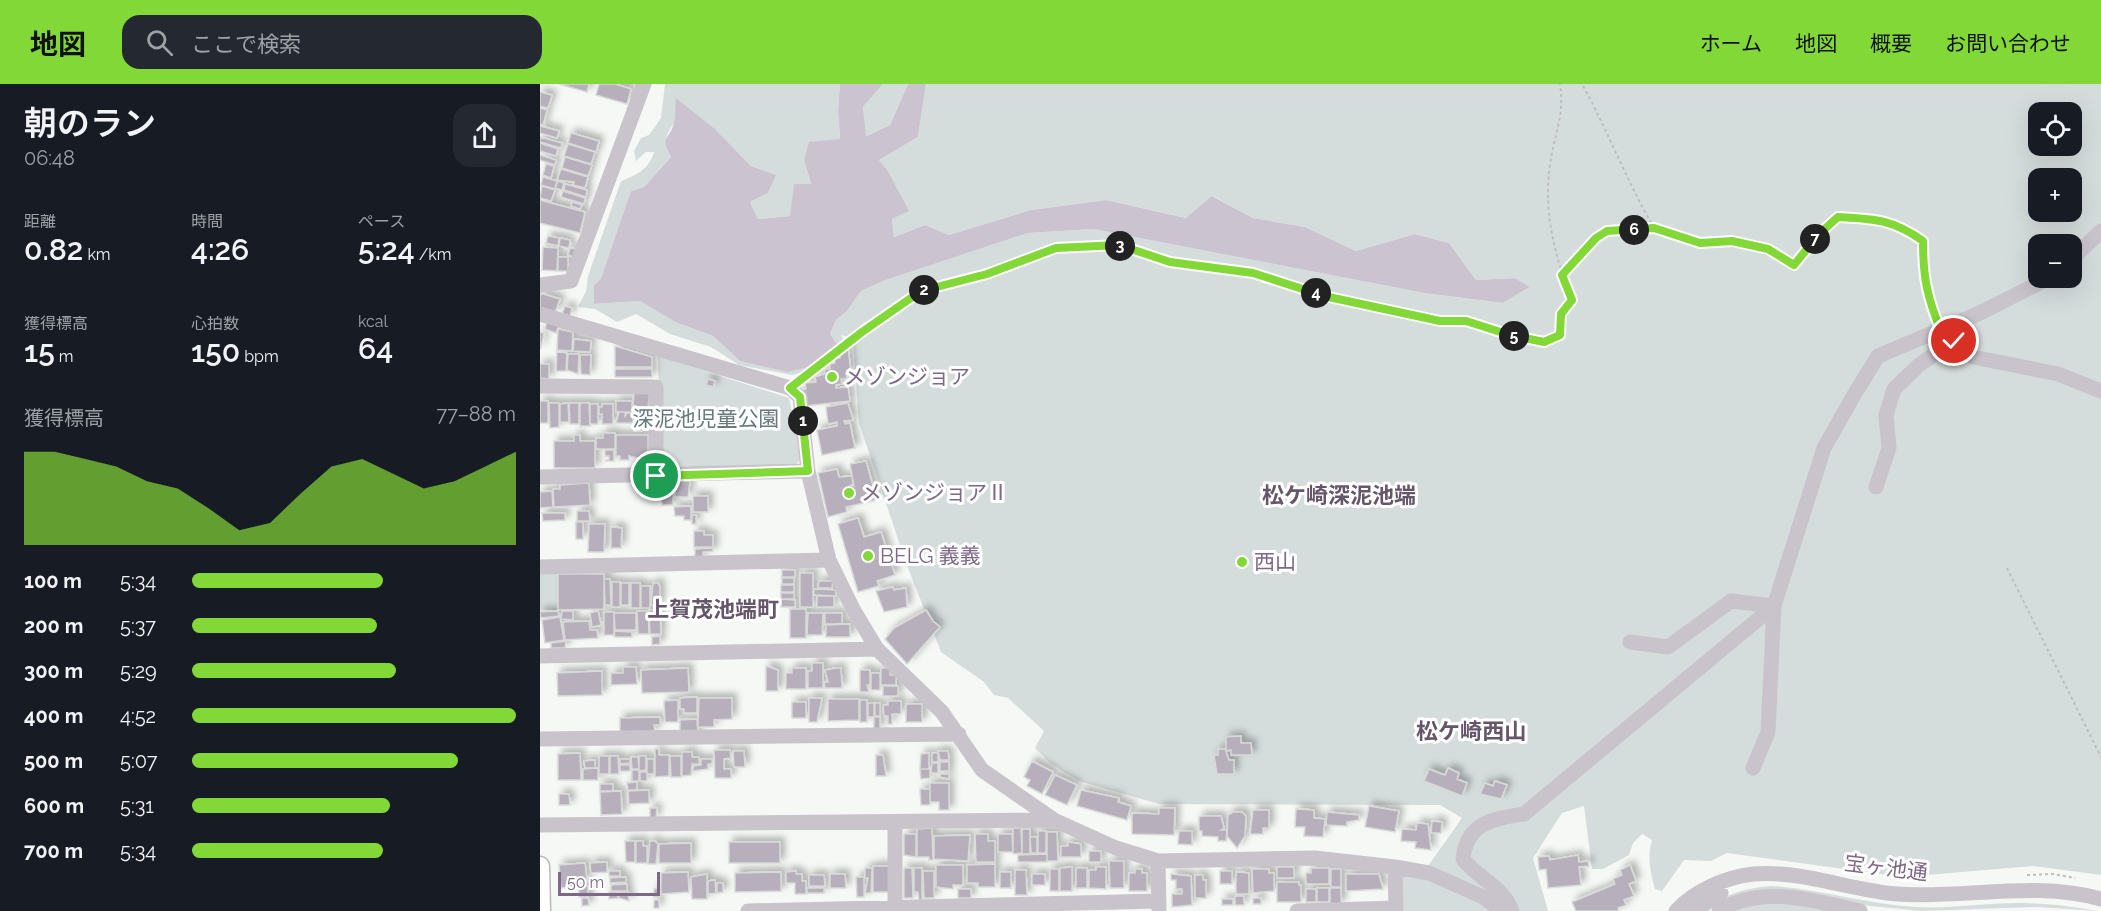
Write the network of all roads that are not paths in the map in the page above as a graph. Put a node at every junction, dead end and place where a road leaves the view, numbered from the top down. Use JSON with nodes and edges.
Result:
{"nodes":[{"id":1,"x":644,"y":84,"type":"edge"},
{"id":2,"x":2101,"y":231,"type":"edge"},
{"id":3,"x":2082,"y":249,"type":"edge"},
{"id":4,"x":540,"y":285,"type":"edge"},
{"id":5,"x":2029,"y":288,"type":"edge"},
{"id":6,"x":540,"y":314,"type":"edge"},
{"id":7,"x":1943,"y":330,"type":"junction"},
{"id":8,"x":1954,"y":341,"type":"junction"},
{"id":9,"x":540,"y":386,"type":"edge"},
{"id":10,"x":2101,"y":391,"type":"edge"},
{"id":11,"x":808,"y":471,"type":"junction"},
{"id":12,"x":656,"y":476,"type":"junction"},
{"id":13,"x":540,"y":477,"type":"edge"},
{"id":14,"x":1876,"y":487,"type":"dead end"},
{"id":15,"x":829,"y":560,"type":"junction"},
{"id":16,"x":540,"y":567,"type":"edge"},
{"id":17,"x":1774,"y":606,"type":"junction"},
{"id":18,"x":1630,"y":642,"type":"dead end"},
{"id":19,"x":878,"y":649,"type":"junction"},
{"id":20,"x":540,"y":656,"type":"edge"},
{"id":21,"x":959,"y":734,"type":"junction"},
{"id":22,"x":540,"y":739,"type":"edge"},
{"id":23,"x":1754,"y":768,"type":"dead end"},
{"id":24,"x":1054,"y":820,"type":"junction"},
{"id":25,"x":895,"y":822,"type":"junction"},
{"id":26,"x":540,"y":825,"type":"edge"},
{"id":27,"x":1158,"y":861,"type":"junction"},
{"id":28,"x":540,"y":866,"type":"edge"},
{"id":29,"x":1395,"y":867,"type":"junction"},
{"id":30,"x":540,"y":890,"type":"edge"},
{"id":31,"x":2101,"y":899,"type":"edge"},
{"id":32,"x":1159,"y":906,"type":"edge"},
{"id":33,"x":2101,"y":907,"type":"edge"},
{"id":34,"x":895,"y":909,"type":"edge"},
{"id":35,"x":1396,"y":910,"type":"edge"},
{"id":36,"x":541,"y":911,"type":"edge"},
{"id":37,"x":748,"y":911,"type":"edge"},
{"id":38,"x":1297,"y":911,"type":"edge"},
{"id":39,"x":1502,"y":911,"type":"edge"},
{"id":40,"x":1512,"y":911,"type":"edge"},
{"id":41,"x":1676,"y":911,"type":"edge"},
{"id":42,"x":1693,"y":911,"type":"edge"},
{"id":43,"x":1719,"y":911,"type":"edge"},
{"id":44,"x":1860,"y":911,"type":"edge"}],
"edges":[{"from":1,"to":4,"type":"street"},
{"from":2,"to":3,"type":"street"},
{"from":5,"to":7,"type":"street"},
{"from":6,"to":11,"type":"street"},
{"from":7,"to":8,"type":"street"},
{"from":7,"to":17,"type":"street"},
{"from":8,"to":10,"type":"street"},
{"from":8,"to":14,"type":"street"},
{"from":9,"to":12,"type":"street"},
{"from":11,"to":12,"type":"street"},
{"from":11,"to":15,"type":"street"},
{"from":12,"to":13,"type":"street"},
{"from":15,"to":16,"type":"street"},
{"from":15,"to":19,"type":"street"},
{"from":17,"to":18,"type":"street"},
{"from":17,"to":23,"type":"street"},
{"from":17,"to":40,"type":"street"},
{"from":19,"to":20,"type":"street"},
{"from":19,"to":21,"type":"street"},
{"from":21,"to":22,"type":"street"},
{"from":21,"to":24,"type":"street"},
{"from":24,"to":25,"type":"street"},
{"from":24,"to":27,"type":"street"},
{"from":25,"to":26,"type":"street"},
{"from":25,"to":34,"type":"street"},
{"from":27,"to":29,"type":"street"},
{"from":27,"to":32,"type":"street"},
{"from":28,"to":30,"type":"main road"},
{"from":29,"to":35,"type":"street"},
{"from":29,"to":39,"type":"street"},
{"from":30,"to":36,"type":"main road"},
{"from":31,"to":41,"type":"street","name":"宝ヶ池通"},
{"from":32,"to":34,"type":"street"},
{"from":33,"to":42,"type":"street","name":"宝ヶ池通"},
{"from":34,"to":37,"type":"street"},
{"from":35,"to":38,"type":"street"},
{"from":43,"to":44,"type":"street"}]}
